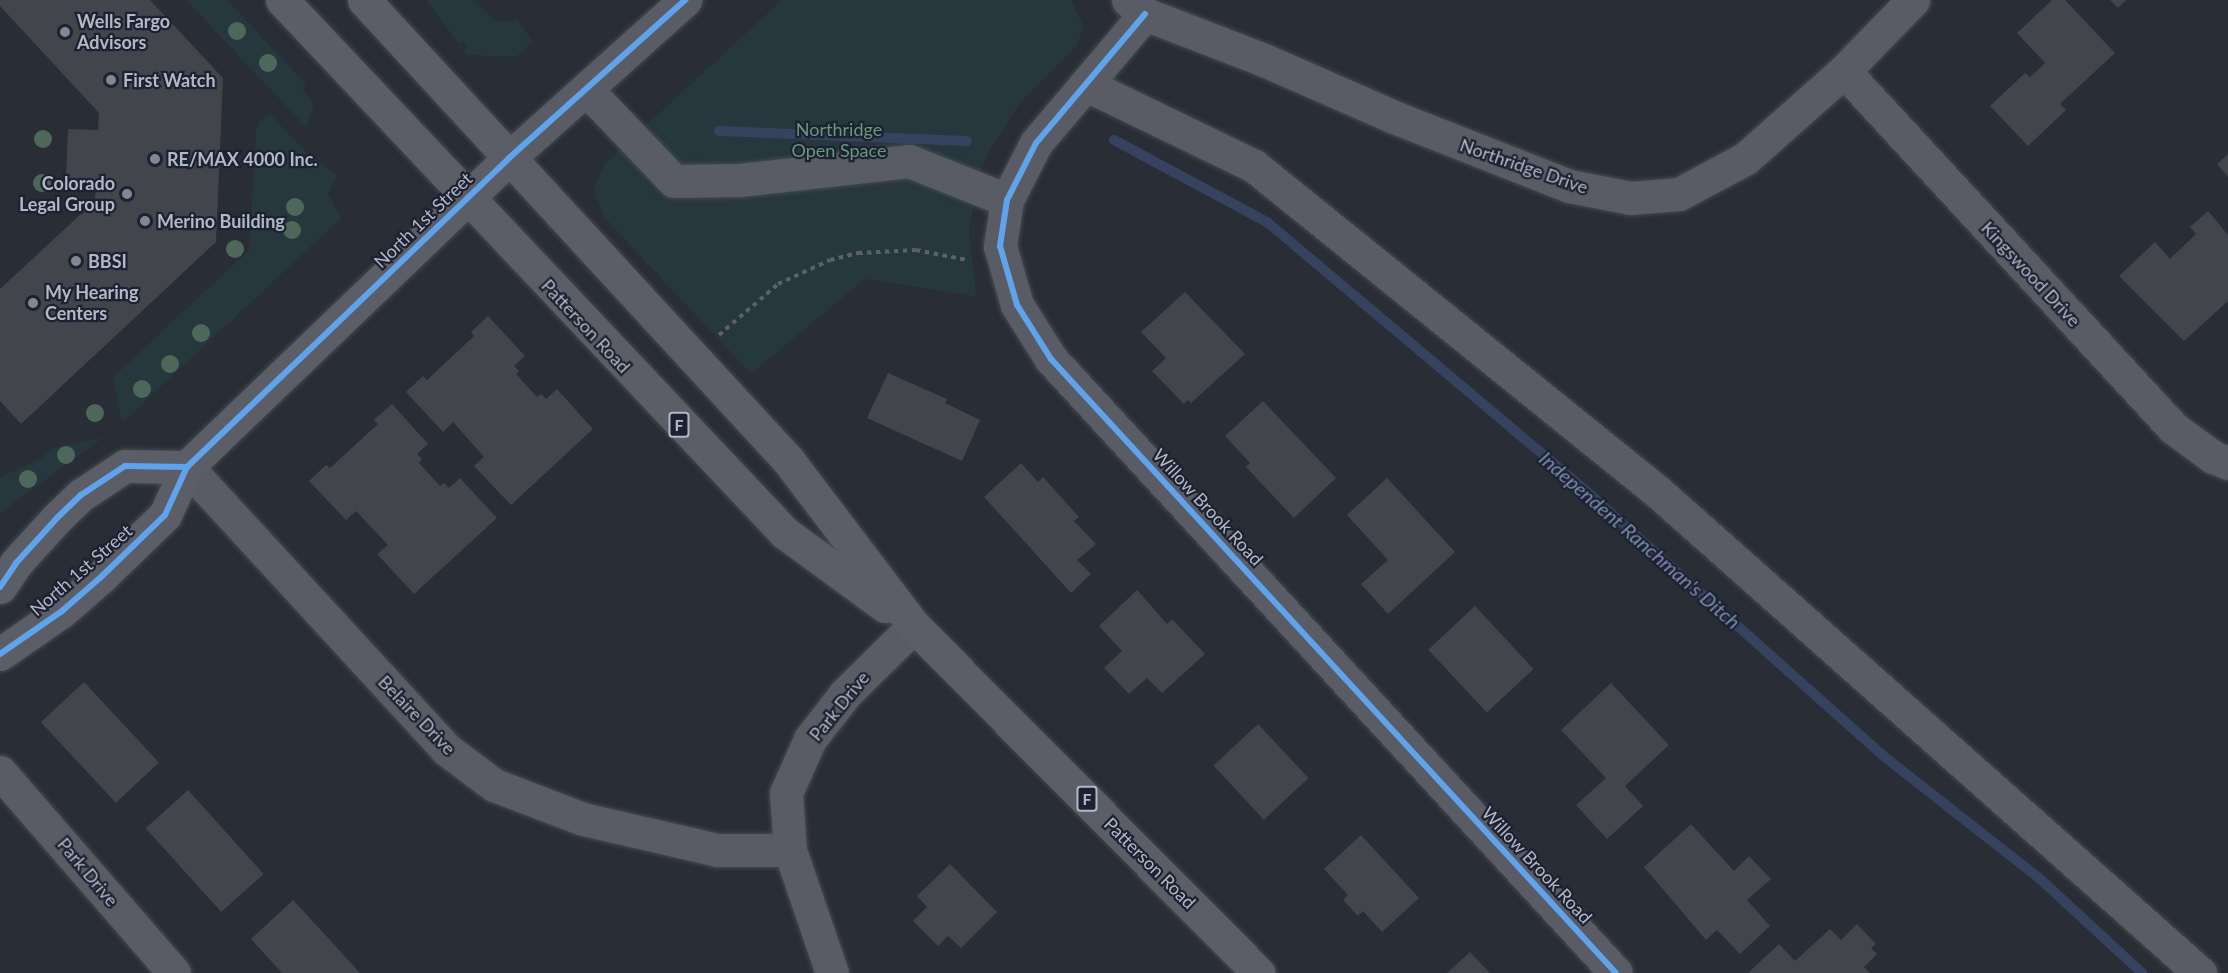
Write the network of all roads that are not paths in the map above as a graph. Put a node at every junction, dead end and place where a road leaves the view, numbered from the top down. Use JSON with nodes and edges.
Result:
{"nodes":[{"id":1,"x":282,"y":0,"type":"edge"},
{"id":2,"x":364,"y":0,"type":"edge"},
{"id":3,"x":685,"y":0,"type":"edge"},
{"id":4,"x":1913,"y":0,"type":"edge"},
{"id":5,"x":1136,"y":7,"type":"edge"},
{"id":6,"x":1844,"y":71,"type":"junction"},
{"id":7,"x":1087,"y":85,"type":"junction"},
{"id":8,"x":586,"y":89,"type":"junction"},
{"id":9,"x":509,"y":158,"type":"junction"},
{"id":10,"x":467,"y":199,"type":"junction"},
{"id":11,"x":1007,"y":200,"type":"junction"},
{"id":12,"x":2223,"y":454,"type":"edge"},
{"id":13,"x":187,"y":467,"type":"junction"},
{"id":14,"x":0,"y":587,"type":"edge"},
{"id":15,"x":914,"y":626,"type":"junction"},
{"id":16,"x":0,"y":654,"type":"edge"},
{"id":17,"x":0,"y":772,"type":"edge"},
{"id":18,"x":789,"y":850,"type":"junction"},
{"id":19,"x":174,"y":973,"type":"edge"},
{"id":20,"x":832,"y":973,"type":"edge"},
{"id":21,"x":1259,"y":973,"type":"edge"},
{"id":22,"x":1617,"y":973,"type":"edge"},
{"id":23,"x":2200,"y":973,"type":"edge"}],
"edges":[{"from":1,"to":10,"type":"main road","name":"Patterson Road","number":"F"},
{"from":2,"to":9,"type":"main road","name":"Patterson Road","number":"F"},
{"from":3,"to":8,"type":"street","name":"North 1st Street"},
{"from":4,"to":6,"type":"street","name":"Northridge Drive"},
{"from":5,"to":6,"type":"street","name":"Northridge Drive"},
{"from":5,"to":7,"type":"street","name":"Willow Brook Road"},
{"from":6,"to":12,"type":"street","name":"Kingswood Drive"},
{"from":7,"to":11,"type":"street","name":"Willow Brook Road"},
{"from":7,"to":23,"type":"street"},
{"from":8,"to":9,"type":"street","name":"North 1st Street"},
{"from":8,"to":11,"type":"street"},
{"from":9,"to":10,"type":"main road","name":"North 1st Street"},
{"from":9,"to":15,"type":"main road","name":"Patterson Road","number":"F"},
{"from":10,"to":13,"type":"main road","name":"North 1st Street"},
{"from":10,"to":15,"type":"main road","name":"Patterson Road","number":"F"},
{"from":11,"to":22,"type":"street","name":"Willow Brook Road"},
{"from":13,"to":14,"type":"main road"},
{"from":13,"to":16,"type":"main road","name":"North 1st Street"},
{"from":13,"to":18,"type":"street","name":"Belaire Drive"},
{"from":15,"to":18,"type":"street","name":"Park Drive"},
{"from":15,"to":21,"type":"main road","name":"Patterson Road","number":"F"},
{"from":17,"to":19,"type":"street","name":"Park Drive"},
{"from":18,"to":20,"type":"street","name":"Park Drive"}]}
